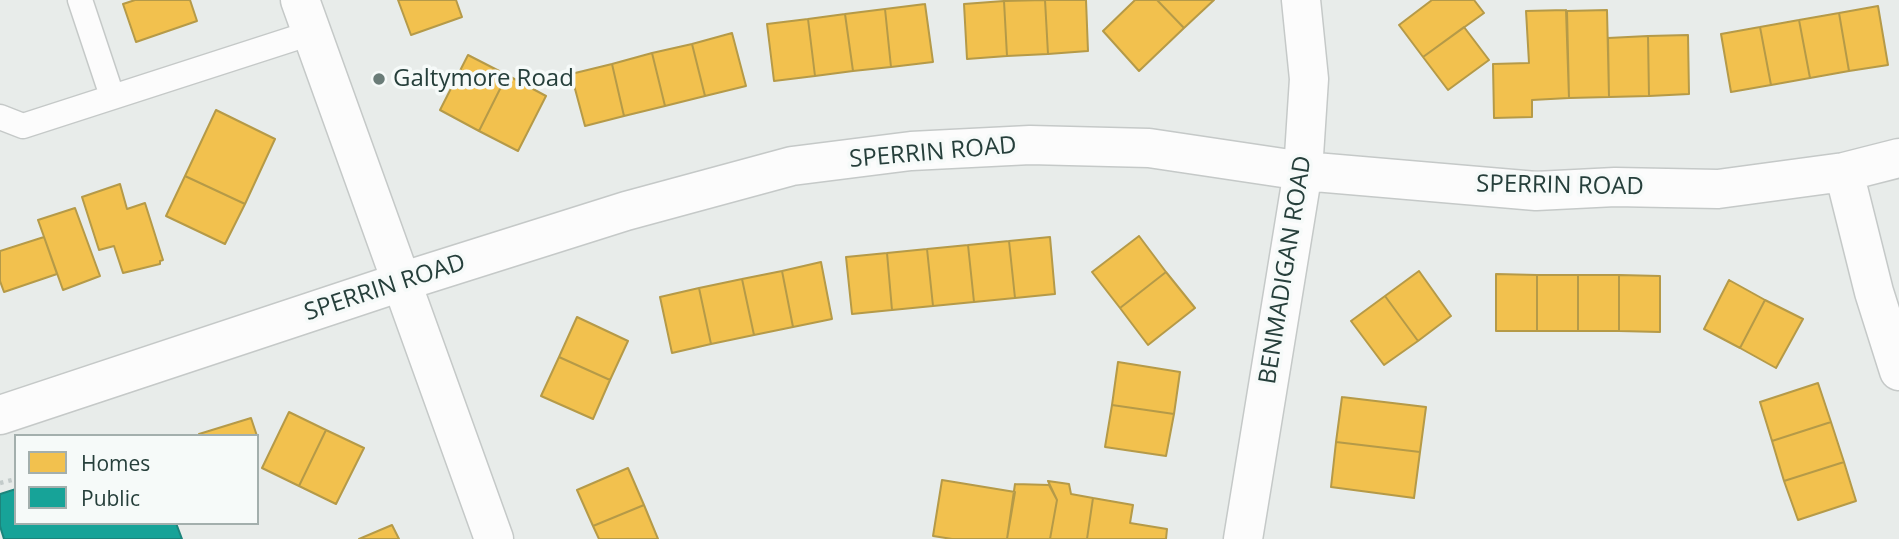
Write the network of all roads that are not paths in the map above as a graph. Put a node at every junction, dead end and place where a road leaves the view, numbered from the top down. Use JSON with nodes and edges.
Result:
{"nodes":[{"id":1,"x":80,"y":0,"type":"edge"},
{"id":2,"x":1301,"y":0,"type":"edge"},
{"id":3,"x":305,"y":16,"type":"edge"},
{"id":4,"x":112,"y":96,"type":"junction"},
{"id":5,"x":0,"y":117,"type":"edge"},
{"id":6,"x":1899,"y":158,"type":"edge"},
{"id":7,"x":1303,"y":171,"type":"junction"},
{"id":8,"x":1844,"y":172,"type":"junction"},
{"id":9,"x":401,"y":282,"type":"junction"},
{"id":10,"x":1899,"y":371,"type":"edge"},
{"id":11,"x":0,"y":415,"type":"edge"},
{"id":12,"x":494,"y":539,"type":"edge"},
{"id":13,"x":1243,"y":539,"type":"edge"}],
"edges":[{"from":1,"to":4,"type":"lane"},
{"from":2,"to":7,"type":"street","name":"BENMADIGAN ROAD"},
{"from":3,"to":4,"type":"lane"},
{"from":3,"to":9,"type":"street"},
{"from":4,"to":5,"type":"lane"},
{"from":6,"to":8,"type":"street","name":"SPERRIN ROAD"},
{"from":7,"to":8,"type":"street","name":"SPERRIN ROAD"},
{"from":7,"to":9,"type":"street","name":"SPERRIN ROAD"},
{"from":7,"to":13,"type":"street","name":"BENMADIGAN ROAD"},
{"from":8,"to":10,"type":"street"},
{"from":9,"to":11,"type":"street","name":"SPERRIN ROAD"},
{"from":9,"to":12,"type":"street"}]}
